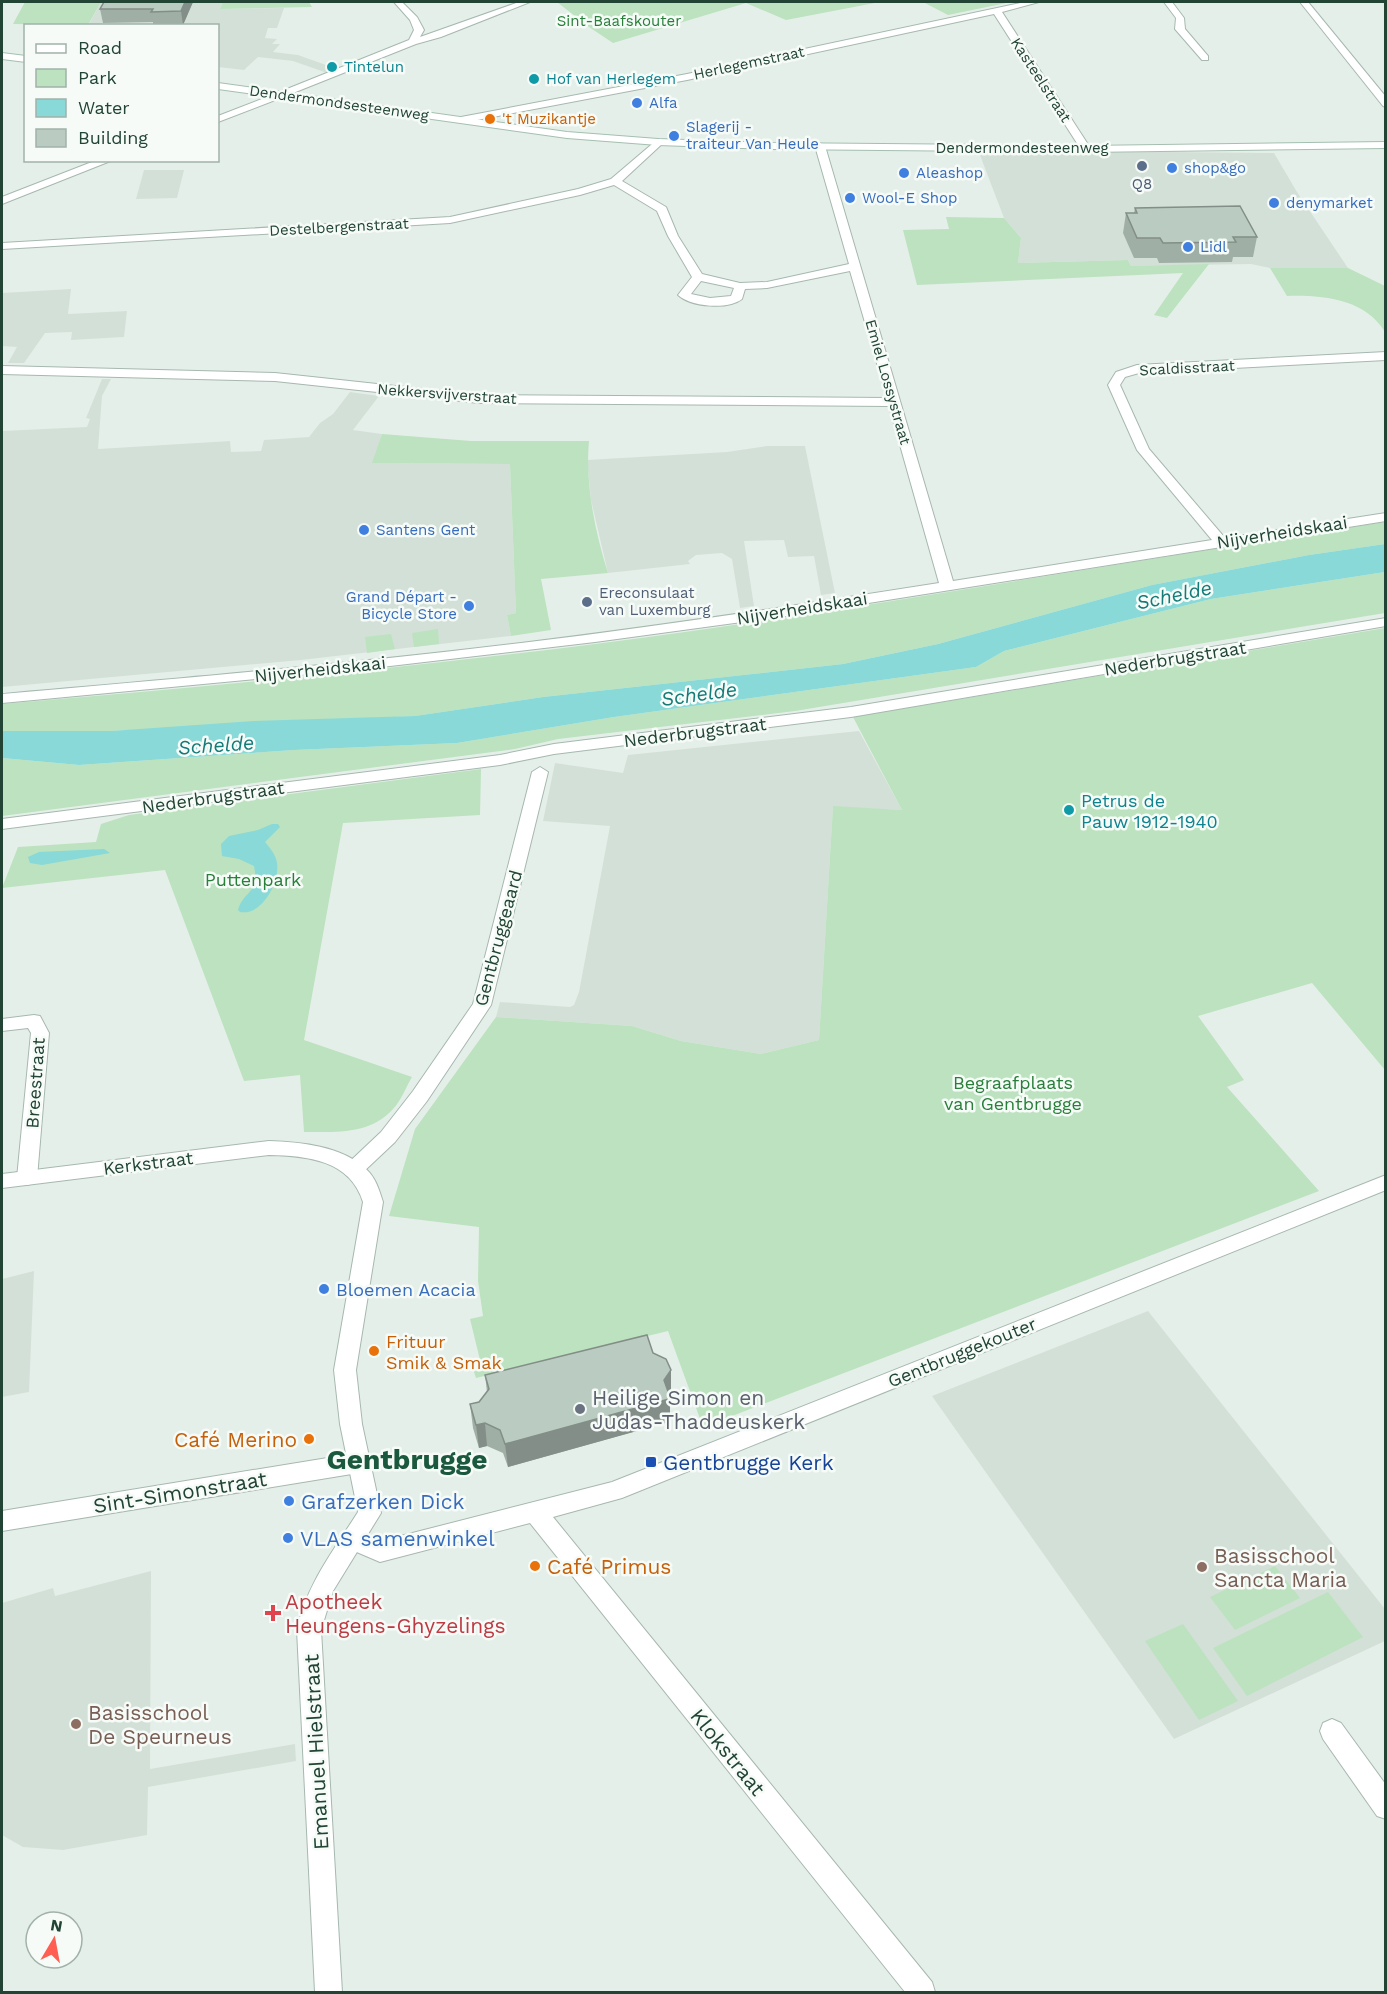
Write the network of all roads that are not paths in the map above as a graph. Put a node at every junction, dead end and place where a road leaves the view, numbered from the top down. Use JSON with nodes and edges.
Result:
{"nodes":[{"id":1,"x":398,"y":2,"type":"edge"},
{"id":2,"x":526,"y":2,"type":"edge"},
{"id":3,"x":1035,"y":2,"type":"edge"},
{"id":4,"x":1168,"y":2,"type":"edge"},
{"id":5,"x":1304,"y":2,"type":"edge"},
{"id":6,"x":996,"y":10,"type":"junction"},
{"id":7,"x":416,"y":23,"type":"junction"},
{"id":8,"x":428,"y":24,"type":"dead end"},
{"id":9,"x":440,"y":24,"type":"dead end"},
{"id":10,"x":464,"y":25,"type":"junction"},
{"id":11,"x":413,"y":42,"type":"junction"},
{"id":12,"x":1205,"y":58,"type":"dead end"},
{"id":13,"x":4,"y":59,"type":"edge"},
{"id":14,"x":24,"y":59,"type":"edge"},
{"id":15,"x":219,"y":86,"type":"edge"},
{"id":16,"x":280,"y":96,"type":"junction"},
{"id":17,"x":1386,"y":104,"type":"edge"},
{"id":18,"x":219,"y":119,"type":"edge"},
{"id":19,"x":461,"y":120,"type":"junction"},
{"id":20,"x":658,"y":142,"type":"junction"},
{"id":21,"x":1386,"y":145,"type":"edge"},
{"id":22,"x":820,"y":146,"type":"junction"},
{"id":23,"x":1086,"y":149,"type":"junction"},
{"id":24,"x":103,"y":162,"type":"edge"},
{"id":25,"x":615,"y":181,"type":"junction"},
{"id":26,"x":604,"y":185,"type":"junction"},
{"id":27,"x":642,"y":197,"type":"junction"},
{"id":28,"x":2,"y":201,"type":"edge"},
{"id":29,"x":2,"y":246,"type":"edge"},
{"id":30,"x":856,"y":273,"type":"junction"},
{"id":31,"x":698,"y":277,"type":"junction"},
{"id":32,"x":740,"y":286,"type":"junction"},
{"id":33,"x":1386,"y":356,"type":"edge"},
{"id":34,"x":2,"y":370,"type":"edge"},
{"id":35,"x":894,"y":402,"type":"junction"},
{"id":36,"x":1386,"y":517,"type":"edge"},
{"id":37,"x":1221,"y":541,"type":"junction"},
{"id":38,"x":947,"y":586,"type":"junction"},
{"id":39,"x":1386,"y":622,"type":"edge"},
{"id":40,"x":2,"y":699,"type":"edge"},
{"id":41,"x":540,"y":772,"type":"dead end"},
{"id":42,"x":2,"y":824,"type":"edge"},
{"id":43,"x":2,"y":1025,"type":"edge"},
{"id":44,"x":294,"y":1148,"type":"joint"},
{"id":45,"x":353,"y":1170,"type":"junction"},
{"id":46,"x":27,"y":1178,"type":"junction"},
{"id":47,"x":2,"y":1181,"type":"edge"},
{"id":48,"x":1386,"y":1182,"type":"edge"},
{"id":49,"x":358,"y":1463,"type":"junction"},
{"id":50,"x":534,"y":1511,"type":"junction"},
{"id":51,"x":2,"y":1521,"type":"edge"},
{"id":52,"x":353,"y":1540,"type":"junction"},
{"id":53,"x":1332,"y":1731,"type":"dead end"},
{"id":54,"x":1386,"y":1807,"type":"edge"},
{"id":55,"x":329,"y":1992,"type":"edge"},
{"id":56,"x":922,"y":1992,"type":"edge"}],
"edges":[{"from":1,"to":7,"type":"street"},
{"from":2,"to":10,"type":"street"},
{"from":3,"to":6,"type":"street","name":"Herlegemstraat"},
{"from":4,"to":12,"type":"street"},
{"from":5,"to":17,"type":"street"},
{"from":6,"to":19,"type":"street","name":"Herlegemstraat"},
{"from":6,"to":23,"type":"street","name":"Kasteelstraat"},
{"from":7,"to":8,"type":"street"},
{"from":7,"to":11,"type":"street"},
{"from":9,"to":10,"type":"street"},
{"from":10,"to":11,"type":"street"},
{"from":11,"to":16,"type":"street"},
{"from":13,"to":14,"type":"street"},
{"from":15,"to":16,"type":"street","name":"Dendermondsesteenweg"},
{"from":16,"to":18,"type":"street"},
{"from":16,"to":19,"type":"street","name":"Dendermondsesteenweg"},
{"from":19,"to":20,"type":"street","name":"Dendermondsesteenweg"},
{"from":20,"to":22,"type":"street","name":"Dendermondesteenweg"},
{"from":20,"to":25,"type":"street","name":"Destelbergenstraat"},
{"from":21,"to":23,"type":"street","name":"Dendermondesteenweg"},
{"from":22,"to":23,"type":"street","name":"Dendermondesteenweg"},
{"from":22,"to":30,"type":"street","name":"Emiel Lossystraat"},
{"from":24,"to":28,"type":"street"},
{"from":25,"to":26,"type":"street","name":"Destelbergenstraat"},
{"from":25,"to":27,"type":"street"},
{"from":26,"to":27,"type":"street"},
{"from":26,"to":29,"type":"street","name":"Destelbergenstraat"},
{"from":27,"to":31,"type":"street"},
{"from":30,"to":32,"type":"street"},
{"from":30,"to":35,"type":"street","name":"Emiel Lossystraat"},
{"from":31,"to":32,"type":"street"},
{"from":31,"to":32,"type":"street"},
{"from":33,"to":37,"type":"street","name":"Scaldisstraat"},
{"from":34,"to":35,"type":"street","name":"Nekkersvijverstraat"},
{"from":35,"to":38,"type":"street","name":"Emiel Lossystraat"},
{"from":36,"to":37,"type":"street","name":"Nijverheidskaai"},
{"from":37,"to":38,"type":"street","name":"Nijverheidskaai"},
{"from":38,"to":40,"type":"street","name":"Nijverheidskaai"},
{"from":39,"to":42,"type":"street","name":"Nederbrugstraat"},
{"from":41,"to":45,"type":"street","name":"Gentbruggeaard"},
{"from":43,"to":46,"type":"street","name":"Breestraat"},
{"from":44,"to":45,"type":"street","name":"Emanuel Hielstraat"},
{"from":44,"to":46,"type":"street","name":"Kerkstraat"},
{"from":45,"to":49,"type":"street","name":"Emanuel Hielstraat"},
{"from":46,"to":47,"type":"street","name":"Kerkstraat"},
{"from":48,"to":50,"type":"street","name":"Gentbruggekouter"},
{"from":49,"to":51,"type":"street","name":"Sint-Simonstraat"},
{"from":49,"to":52,"type":"street","name":"Emanuel Hielstraat"},
{"from":50,"to":52,"type":"street","name":"Gentbruggekouter"},
{"from":50,"to":56,"type":"street","name":"Klokstraat"},
{"from":52,"to":55,"type":"street","name":"Emanuel Hielstraat"},
{"from":53,"to":54,"type":"street"}]}
